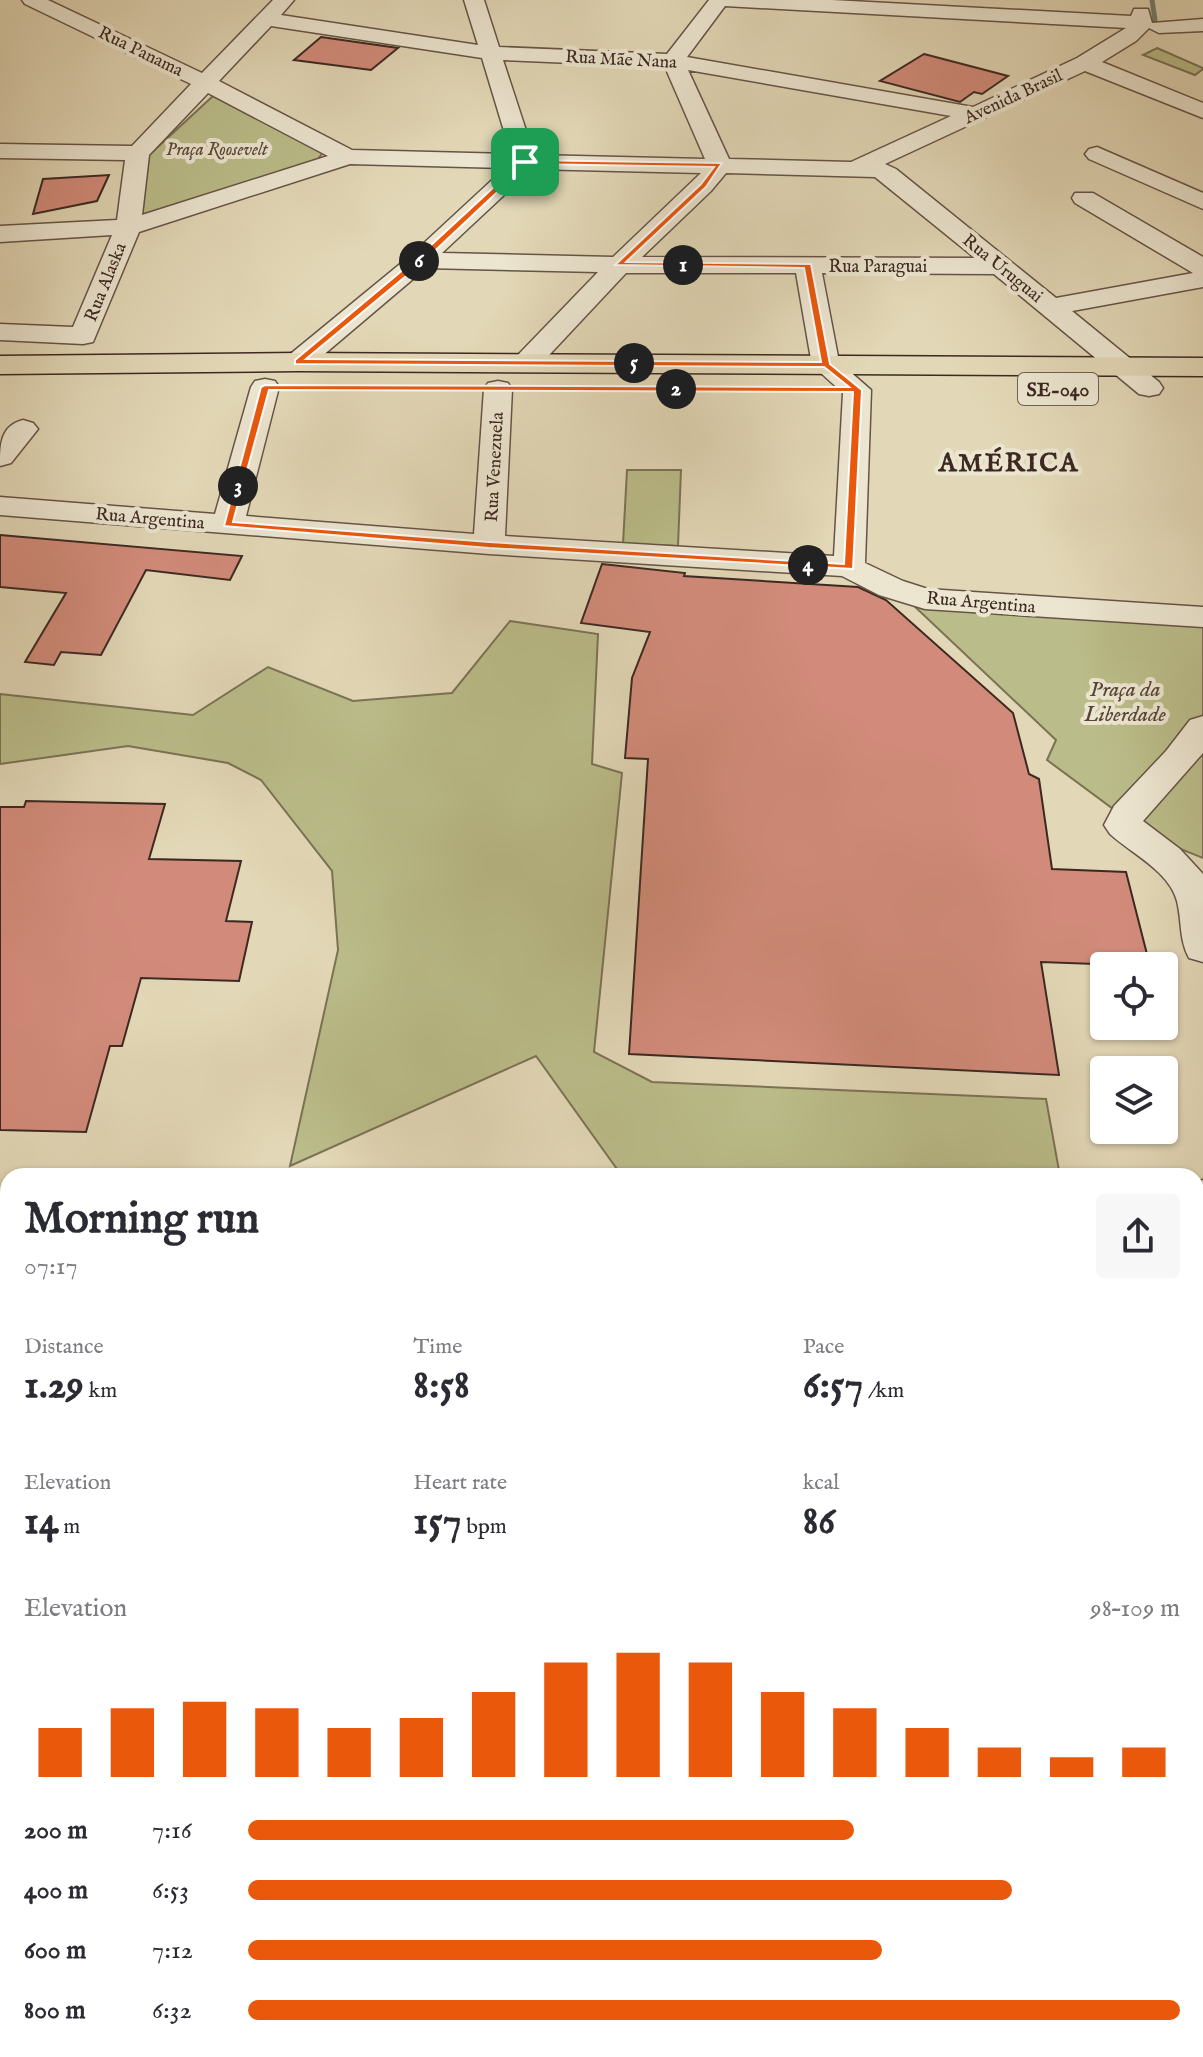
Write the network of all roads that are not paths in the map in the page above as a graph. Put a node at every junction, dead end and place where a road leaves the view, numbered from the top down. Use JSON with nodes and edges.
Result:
{"nodes":[{"id":1,"x":284,"y":0,"type":"edge"},
{"id":2,"x":474,"y":0,"type":"edge"},
{"id":3,"x":720,"y":0,"type":"edge"},
{"id":4,"x":1140,"y":0,"type":"edge"},
{"id":5,"x":1160,"y":0,"type":"edge"},
{"id":6,"x":22,"y":1,"type":"edge"},
{"id":7,"x":921,"y":13,"type":"edge"},
{"id":8,"x":265,"y":19,"type":"junction"},
{"id":9,"x":1151,"y":25,"type":"junction"},
{"id":10,"x":1203,"y":25,"type":"edge"},
{"id":11,"x":492,"y":53,"type":"junction"},
{"id":12,"x":673,"y":61,"type":"junction"},
{"id":13,"x":1095,"y":66,"type":"junction"},
{"id":14,"x":206,"y":83,"type":"junction"},
{"id":15,"x":1203,"y":111,"type":"edge"},
{"id":16,"x":976,"y":114,"type":"junction"},
{"id":17,"x":0,"y":151,"type":"edge"},
{"id":18,"x":138,"y":153,"type":"junction"},
{"id":19,"x":1097,"y":154,"type":"dead end"},
{"id":20,"x":348,"y":157,"type":"junction"},
{"id":21,"x":525,"y":162,"type":"junction"},
{"id":22,"x":720,"y":165,"type":"junction"},
{"id":23,"x":856,"y":169,"type":"junction"},
{"id":24,"x":883,"y":171,"type":"junction"},
{"id":25,"x":1084,"y":198,"type":"dead end"},
{"id":26,"x":1200,"y":198,"type":"edge"},
{"id":27,"x":1129,"y":223,"type":"junction"},
{"id":28,"x":128,"y":227,"type":"junction"},
{"id":29,"x":0,"y":234,"type":"edge"},
{"id":30,"x":420,"y":260,"type":"junction"},
{"id":31,"x":619,"y":265,"type":"junction"},
{"id":32,"x":808,"y":266,"type":"junction"},
{"id":33,"x":999,"y":266,"type":"junction"},
{"id":34,"x":1203,"y":268,"type":"edge"},
{"id":35,"x":1203,"y":279,"type":"edge"},
{"id":36,"x":1053,"y":307,"type":"junction"},
{"id":37,"x":0,"y":332,"type":"edge"},
{"id":38,"x":298,"y":362,"type":"junction"},
{"id":39,"x":527,"y":362,"type":"junction"},
{"id":40,"x":0,"y":365,"type":"edge"},
{"id":41,"x":826,"y":365,"type":"junction"},
{"id":42,"x":1123,"y":366,"type":"junction"},
{"id":43,"x":1203,"y":367,"type":"edge"},
{"id":44,"x":265,"y":387,"type":"junction"},
{"id":45,"x":1203,"y":387,"type":"edge"},
{"id":46,"x":1149,"y":388,"type":"junction"},
{"id":47,"x":0,"y":389,"type":"edge"},
{"id":48,"x":498,"y":389,"type":"junction"},
{"id":49,"x":857,"y":390,"type":"junction"},
{"id":50,"x":23,"y":429,"type":"dead end"},
{"id":51,"x":0,"y":457,"type":"edge"},
{"id":52,"x":0,"y":506,"type":"edge"},
{"id":53,"x":228,"y":524,"type":"junction"},
{"id":54,"x":489,"y":545,"type":"junction"},
{"id":55,"x":849,"y":567,"type":"junction"},
{"id":56,"x":1203,"y":617,"type":"edge"},
{"id":57,"x":1203,"y":728,"type":"edge"},
{"id":58,"x":1203,"y":947,"type":"edge"}],
"edges":[{"from":1,"to":8,"type":"street"},
{"from":2,"to":11,"type":"street"},
{"from":3,"to":7,"type":"street"},
{"from":3,"to":12,"type":"street"},
{"from":4,"to":9,"type":"street"},
{"from":5,"to":9,"type":"street"},
{"from":6,"to":14,"type":"street","name":"Rua Panama"},
{"from":7,"to":9,"type":"street"},
{"from":8,"to":11,"type":"street","name":"Rua Mãe Nana"},
{"from":8,"to":14,"type":"street"},
{"from":9,"to":10,"type":"street"},
{"from":9,"to":13,"type":"street","name":"Avenida Brasil"},
{"from":11,"to":12,"type":"street","name":"Rua Mãe Nana"},
{"from":11,"to":21,"type":"street"},
{"from":12,"to":16,"type":"street","name":"Rua Mãe Nana"},
{"from":12,"to":22,"type":"street"},
{"from":13,"to":15,"type":"street"},
{"from":13,"to":16,"type":"street","name":"Avenida Brasil"},
{"from":13,"to":24,"type":"street","name":"Avenida Brasil"},
{"from":14,"to":18,"type":"street"},
{"from":14,"to":20,"type":"street","name":"Rua Panama"},
{"from":16,"to":23,"type":"street","name":"Avenida Brasil"},
{"from":17,"to":18,"type":"street"},
{"from":18,"to":28,"type":"street","name":"Rua Alaska"},
{"from":19,"to":26,"type":"street"},
{"from":20,"to":21,"type":"street"},
{"from":20,"to":28,"type":"street"},
{"from":21,"to":22,"type":"street"},
{"from":21,"to":30,"type":"street"},
{"from":22,"to":23,"type":"street"},
{"from":22,"to":31,"type":"street"},
{"from":23,"to":24,"type":"street"},
{"from":24,"to":33,"type":"street","name":"Rua Uruguai"},
{"from":25,"to":27,"type":"street"},
{"from":26,"to":27,"type":"street"},
{"from":27,"to":34,"type":"street"},
{"from":28,"to":29,"type":"street"},
{"from":28,"to":37,"type":"street","name":"Rua Alaska"},
{"from":30,"to":31,"type":"street","name":"Rua Paraguai"},
{"from":30,"to":38,"type":"street"},
{"from":31,"to":32,"type":"street","name":"Rua Paraguai"},
{"from":31,"to":39,"type":"street"},
{"from":32,"to":33,"type":"street","name":"Rua Paraguai"},
{"from":32,"to":41,"type":"street"},
{"from":33,"to":36,"type":"street","name":"Rua Uruguai"},
{"from":35,"to":36,"type":"street"},
{"from":36,"to":42,"type":"street","name":"Rua Uruguai"},
{"from":38,"to":39,"type":"main road","number":"SE-040"},
{"from":38,"to":40,"type":"main road","number":"SE-040"},
{"from":39,"to":41,"type":"main road","number":"SE-040"},
{"from":41,"to":42,"type":"main road","number":"SE-040"},
{"from":41,"to":49,"type":"street"},
{"from":42,"to":43,"type":"main road","number":"SE-040"},
{"from":42,"to":46,"type":"street","name":"Rua Uruguai"},
{"from":44,"to":47,"type":"main road","number":"SE-040"},
{"from":44,"to":48,"type":"main road","number":"SE-040"},
{"from":44,"to":53,"type":"street"},
{"from":45,"to":46,"type":"main road","number":"SE-040"},
{"from":46,"to":49,"type":"main road","number":"SE-040"},
{"from":48,"to":49,"type":"main road","number":"SE-040"},
{"from":48,"to":54,"type":"street","name":"Rua Venezuela"},
{"from":49,"to":55,"type":"street"},
{"from":50,"to":51,"type":"street"},
{"from":52,"to":53,"type":"street","name":"Rua Argentina"},
{"from":53,"to":54,"type":"street","name":"Rua Argentina"},
{"from":54,"to":55,"type":"street","name":"Rua Argentina"},
{"from":55,"to":56,"type":"street","name":"Rua Argentina"},
{"from":57,"to":58,"type":"street"}]}
